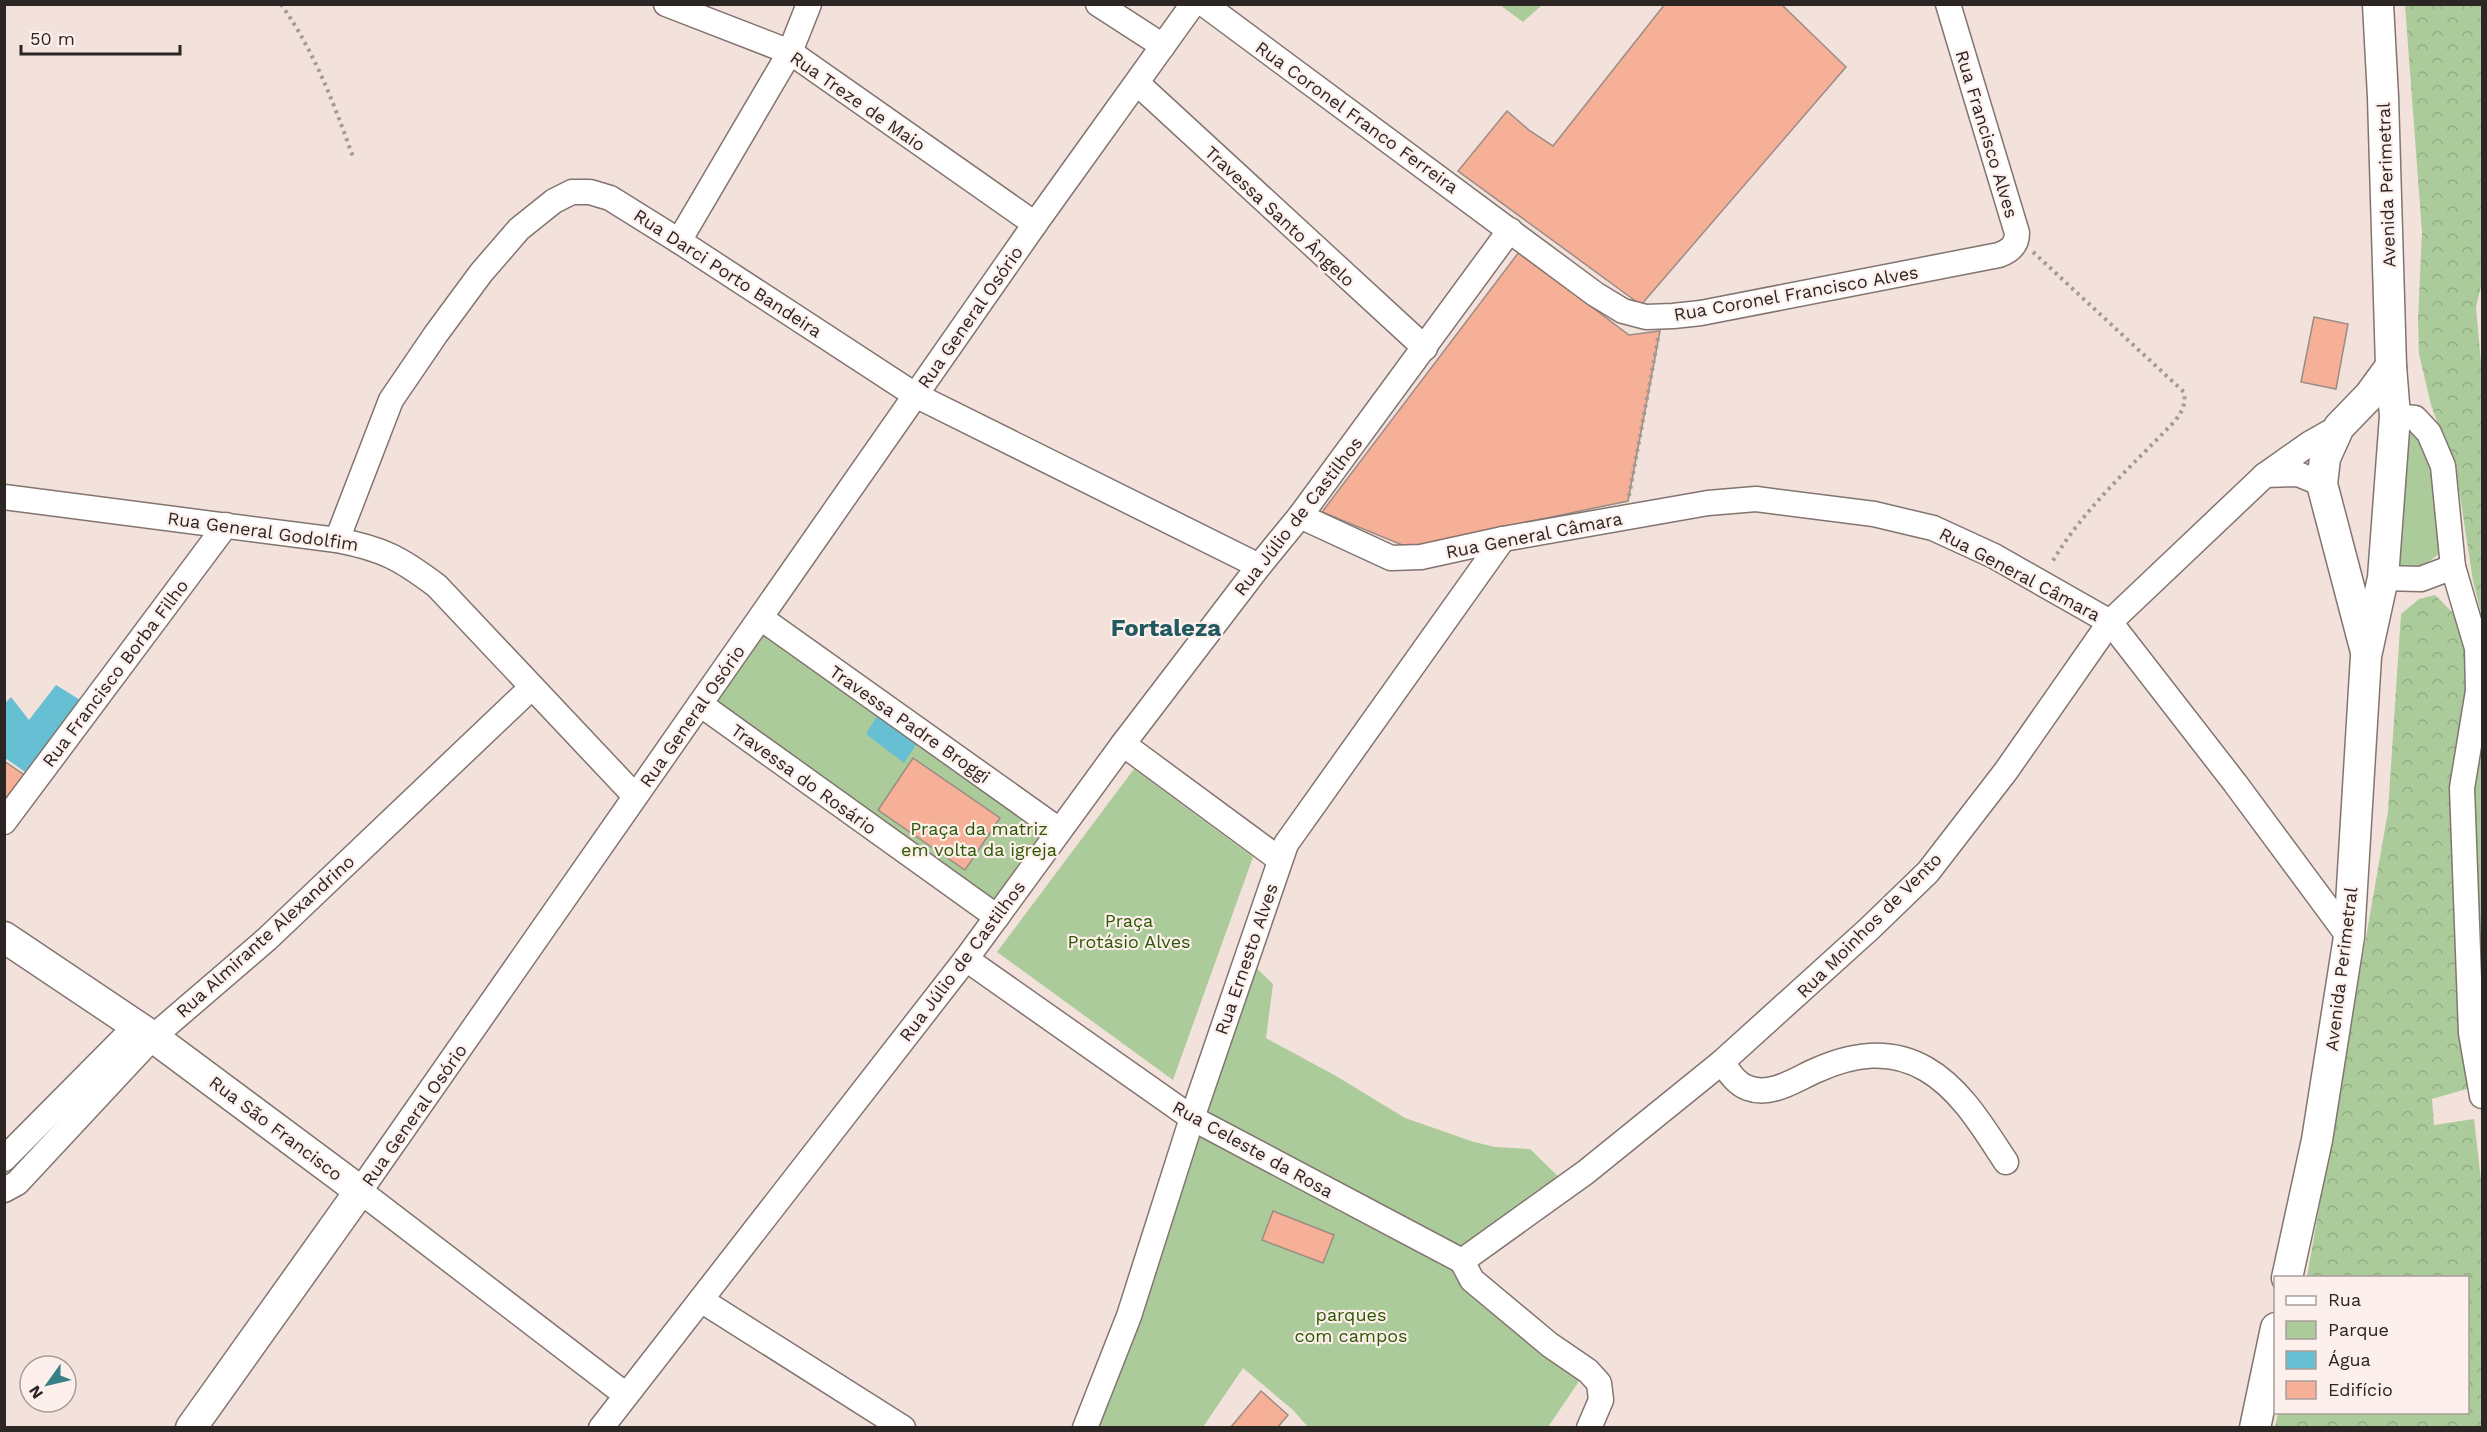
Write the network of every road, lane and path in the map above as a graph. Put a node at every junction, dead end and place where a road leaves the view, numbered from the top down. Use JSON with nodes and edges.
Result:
{"nodes":[{"id":1,"x":281,"y":4,"type":"edge"},
{"id":2,"x":666,"y":4,"type":"edge"},
{"id":3,"x":809,"y":4,"type":"edge"},
{"id":4,"x":1098,"y":4,"type":"edge"},
{"id":5,"x":1193,"y":4,"type":"edge"},
{"id":6,"x":1204,"y":4,"type":"edge"},
{"id":7,"x":1948,"y":4,"type":"edge"},
{"id":8,"x":2378,"y":4,"type":"edge"},
{"id":9,"x":1163,"y":46,"type":"junction"},
{"id":10,"x":790,"y":52,"type":"junction"},
{"id":11,"x":1137,"y":83,"type":"junction"},
{"id":12,"x":353,"y":157,"type":"dead end"},
{"id":13,"x":1035,"y":224,"type":"junction"},
{"id":14,"x":1510,"y":230,"type":"junction"},
{"id":15,"x":679,"y":240,"type":"junction"},
{"id":16,"x":2008,"y":248,"type":"junction"},
{"id":17,"x":1662,"y":316,"type":"junction"},
{"id":18,"x":1425,"y":348,"type":"junction"},
{"id":19,"x":2391,"y":366,"type":"junction"},
{"id":20,"x":915,"y":395,"type":"junction"},
{"id":21,"x":2395,"y":416,"type":"junction"},
{"id":22,"x":2339,"y":427,"type":"junction"},
{"id":23,"x":2265,"y":475,"type":"junction"},
{"id":24,"x":2322,"y":484,"type":"junction"},
{"id":25,"x":4,"y":496,"type":"edge"},
{"id":26,"x":1300,"y":516,"type":"junction"},
{"id":27,"x":1624,"y":518,"type":"junction"},
{"id":28,"x":226,"y":525,"type":"junction"},
{"id":29,"x":1503,"y":539,"type":"junction"},
{"id":30,"x":337,"y":540,"type":"junction"},
{"id":31,"x":1259,"y":566,"type":"junction"},
{"id":32,"x":2453,"y":567,"type":"junction"},
{"id":33,"x":2344,"y":568,"type":"junction"},
{"id":34,"x":2384,"y":578,"type":"junction"},
{"id":35,"x":2040,"y":582,"type":"junction"},
{"id":36,"x":761,"y":618,"type":"junction"},
{"id":37,"x":2110,"y":622,"type":"junction"},
{"id":38,"x":2366,"y":656,"type":"junction"},
{"id":39,"x":532,"y":687,"type":"junction"},
{"id":40,"x":2480,"y":691,"type":"edge"},
{"id":41,"x":700,"y":704,"type":"junction"},
{"id":42,"x":1124,"y":744,"type":"junction"},
{"id":43,"x":635,"y":796,"type":"junction"},
{"id":44,"x":4,"y":822,"type":"edge"},
{"id":45,"x":1059,"y":830,"type":"junction"},
{"id":46,"x":1280,"y":859,"type":"junction"},
{"id":47,"x":997,"y":917,"type":"junction"},
{"id":48,"x":4,"y":937,"type":"edge"},
{"id":49,"x":2349,"y":937,"type":"junction"},
{"id":50,"x":966,"y":959,"type":"junction"},
{"id":51,"x":145,"y":1032,"type":"junction"},
{"id":52,"x":1722,"y":1062,"type":"junction"},
{"id":53,"x":2482,"y":1096,"type":"edge"},
{"id":54,"x":1192,"y":1118,"type":"junction"},
{"id":55,"x":4,"y":1159,"type":"edge"},
{"id":56,"x":2006,"y":1162,"type":"dead end"},
{"id":57,"x":4,"y":1190,"type":"edge"},
{"id":58,"x":360,"y":1191,"type":"junction"},
{"id":59,"x":1462,"y":1261,"type":"junction"},
{"id":60,"x":2287,"y":1276,"type":"edge"},
{"id":61,"x":701,"y":1300,"type":"junction"},
{"id":62,"x":2274,"y":1338,"type":"edge"},
{"id":63,"x":626,"y":1395,"type":"junction"},
{"id":64,"x":191,"y":1428,"type":"edge"},
{"id":65,"x":601,"y":1428,"type":"edge"},
{"id":66,"x":903,"y":1428,"type":"edge"},
{"id":67,"x":1085,"y":1428,"type":"edge"},
{"id":68,"x":1589,"y":1428,"type":"edge"},
{"id":69,"x":2255,"y":1428,"type":"edge"}],
"edges":[{"from":1,"to":12,"type":"path"},
{"from":2,"to":10,"type":"street","name":"Rua Treze de Maio"},
{"from":3,"to":10,"type":"street"},
{"from":4,"to":9,"type":"street"},
{"from":5,"to":9,"type":"street","name":"Rua General Osório"},
{"from":6,"to":14,"type":"street","name":"Rua Coronel Franco Ferreira"},
{"from":7,"to":16,"type":"street","name":"Rua Francisco Alves"},
{"from":8,"to":19,"type":"main road","name":"Avenida Perimetral"},
{"from":9,"to":11,"type":"street","name":"Rua General Osório"},
{"from":10,"to":13,"type":"street","name":"Rua Treze de Maio"},
{"from":10,"to":15,"type":"street"},
{"from":11,"to":13,"type":"street","name":"Rua General Osório"},
{"from":11,"to":18,"type":"street","name":"Travessa Santo Ângelo"},
{"from":13,"to":20,"type":"street","name":"Rua General Osório"},
{"from":14,"to":17,"type":"street","name":"Rua Coronel Francisco Alves"},
{"from":14,"to":18,"type":"street","name":"Rua Júlio de Castilhos"},
{"from":15,"to":20,"type":"street","name":"Rua Darci Porto Bandeira"},
{"from":15,"to":30,"type":"street","name":"Rua Darci Porto Bandeira"},
{"from":16,"to":17,"type":"street","name":"Rua Coronel Francisco Alves"},
{"from":16,"to":35,"type":"path"},
{"from":17,"to":27,"type":"path"},
{"from":18,"to":26,"type":"street","name":"Rua Júlio de Castilhos"},
{"from":19,"to":21,"type":"main road","name":"Avenida Perimetral"},
{"from":19,"to":22,"type":"main road","name":"Avenida Perimetral"},
{"from":20,"to":31,"type":"street","name":"Rua Darci Porto Bandeira"},
{"from":20,"to":36,"type":"street","name":"Rua General Osório"},
{"from":21,"to":22,"type":"main road"},
{"from":21,"to":32,"type":"street"},
{"from":21,"to":34,"type":"main road","name":"Avenida Perimetral"},
{"from":22,"to":23,"type":"street","name":"Rua Moinhos de Vento"},
{"from":22,"to":24,"type":"main road","name":"Avenida Perimetral"},
{"from":23,"to":24,"type":"street"},
{"from":23,"to":37,"type":"street","name":"Rua Moinhos de Vento"},
{"from":24,"to":33,"type":"main road","name":"Avenida Perimetral"},
{"from":25,"to":28,"type":"street","name":"Rua General Godolfim"},
{"from":26,"to":29,"type":"street","name":"Rua General Câmara"},
{"from":26,"to":31,"type":"street","name":"Rua Júlio de Castilhos"},
{"from":27,"to":29,"type":"street","name":"Rua General Câmara"},
{"from":27,"to":35,"type":"street","name":"Rua General Câmara"},
{"from":28,"to":30,"type":"street","name":"Rua General Godolfim"},
{"from":28,"to":44,"type":"street","name":"Rua Francisco Borba Filho"},
{"from":29,"to":46,"type":"street","name":"Rua Ernesto Alves"},
{"from":30,"to":39,"type":"street","name":"Rua General Godolfim"},
{"from":31,"to":42,"type":"street","name":"Rua Júlio de Castilhos"},
{"from":32,"to":34,"type":"street"},
{"from":32,"to":40,"type":"street"},
{"from":33,"to":34,"type":"main road"},
{"from":33,"to":38,"type":"main road","name":"Avenida Perimetral"},
{"from":34,"to":38,"type":"main road","name":"Avenida Perimetral"},
{"from":35,"to":37,"type":"street","name":"Rua General Câmara"},
{"from":36,"to":41,"type":"street","name":"Rua General Osório"},
{"from":36,"to":45,"type":"street","name":"Travessa Padre Broggi"},
{"from":37,"to":49,"type":"street","name":"Rua General Câmara"},
{"from":37,"to":52,"type":"street","name":"Rua Moinhos de Vento"},
{"from":38,"to":49,"type":"main road","name":"Avenida Perimetral"},
{"from":39,"to":43,"type":"street","name":"Rua General Godolfim"},
{"from":39,"to":51,"type":"street","name":"Rua Almirante Alexandrino"},
{"from":40,"to":53,"type":"street"},
{"from":41,"to":43,"type":"street","name":"Rua General Osório"},
{"from":41,"to":47,"type":"street","name":"Travessa do Rosário"},
{"from":42,"to":45,"type":"street","name":"Rua Júlio de Castilhos"},
{"from":42,"to":46,"type":"street"},
{"from":43,"to":58,"type":"street","name":"Rua General Osório"},
{"from":45,"to":47,"type":"street","name":"Rua Júlio de Castilhos"},
{"from":46,"to":54,"type":"street","name":"Rua Ernesto Alves"},
{"from":47,"to":50,"type":"street","name":"Rua Júlio de Castilhos"},
{"from":48,"to":51,"type":"main road","name":"Rua São Francisco"},
{"from":49,"to":60,"type":"main road","name":"Avenida Perimetral"},
{"from":50,"to":54,"type":"street","name":"Rua Celeste da Rosa"},
{"from":50,"to":61,"type":"street","name":"Rua Júlio de Castilhos"},
{"from":51,"to":55,"type":"street","name":"Rua Almirante Alexandrino"},
{"from":51,"to":57,"type":"street","name":"Rua Almirante Alexandrino"},
{"from":51,"to":58,"type":"main road","name":"Rua São Francisco"},
{"from":52,"to":56,"type":"street"},
{"from":52,"to":59,"type":"street","name":"Rua Moinhos de Vento"},
{"from":54,"to":59,"type":"street","name":"Rua Celeste da Rosa"},
{"from":54,"to":67,"type":"street","name":"Rua Ernesto Alves"},
{"from":58,"to":63,"type":"street","name":"Rua São Francisco"},
{"from":58,"to":64,"type":"main road","name":"Rua General Osório"},
{"from":59,"to":68,"type":"street"},
{"from":61,"to":63,"type":"street","name":"Rua Júlio de Castilhos"},
{"from":61,"to":66,"type":"street"},
{"from":62,"to":69,"type":"main road"},
{"from":63,"to":65,"type":"street","name":"Rua Júlio de Castilhos"}]}
